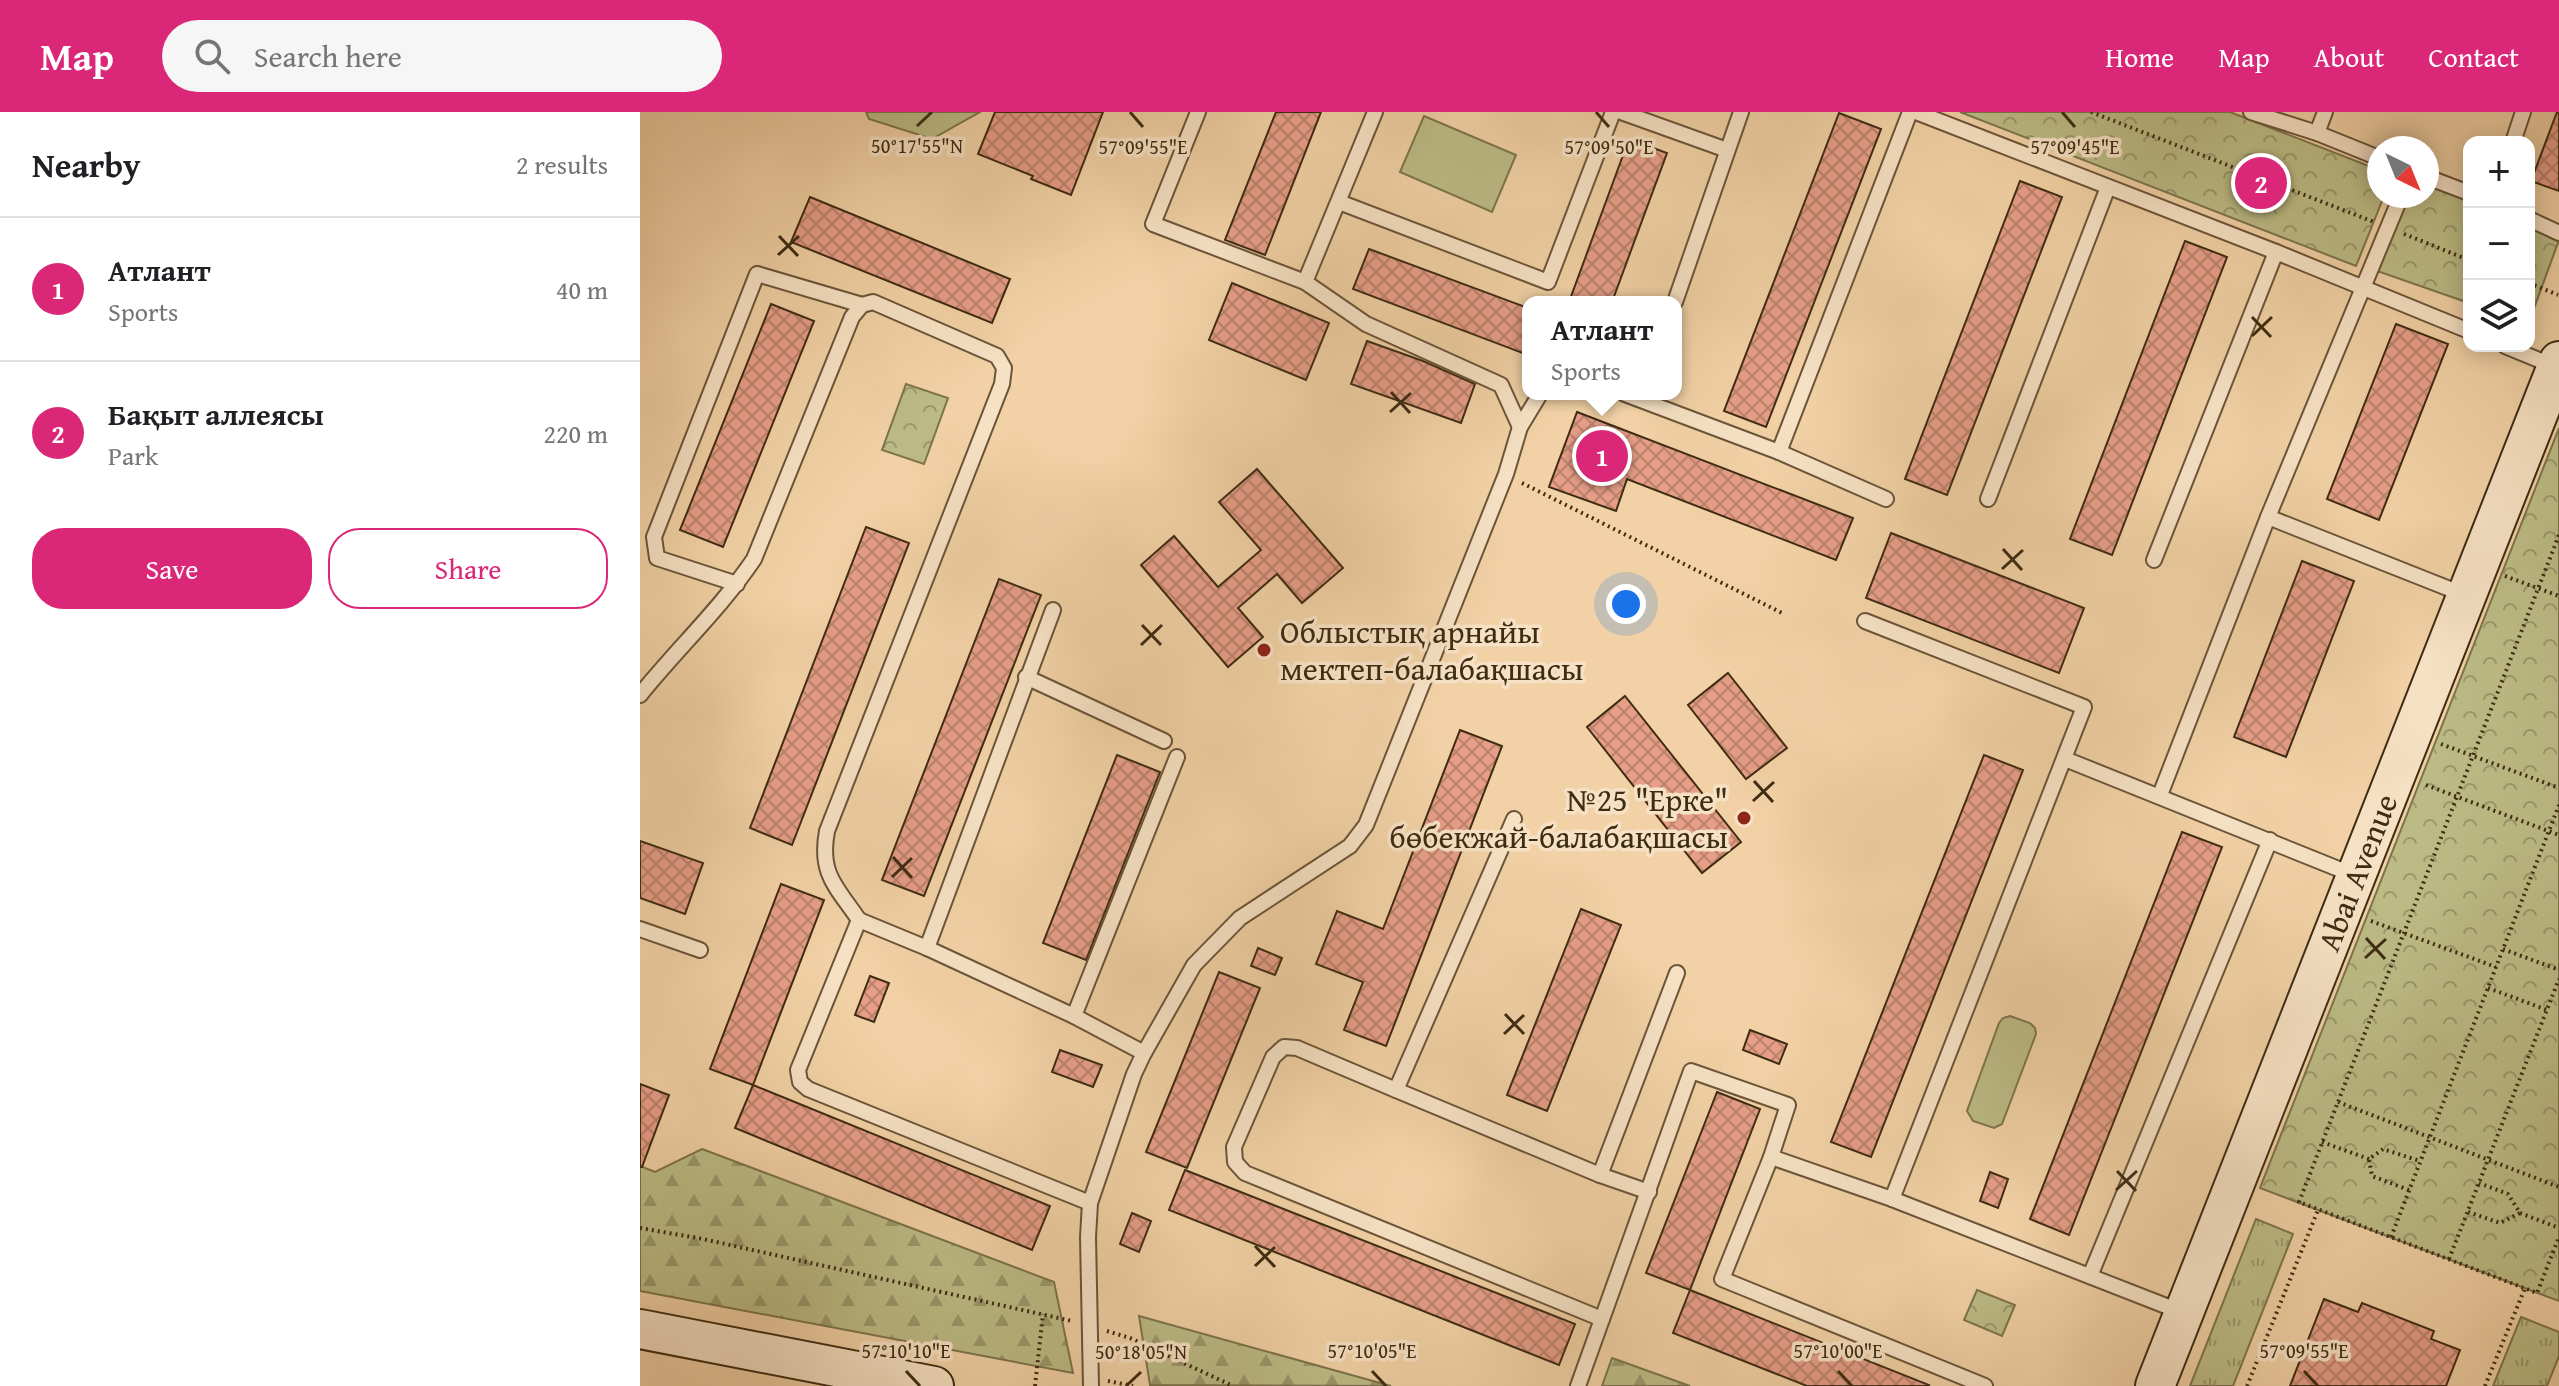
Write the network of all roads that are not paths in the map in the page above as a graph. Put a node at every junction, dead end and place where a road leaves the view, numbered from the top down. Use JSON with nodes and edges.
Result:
{"nodes":[{"id":1,"x":1198,"y":112,"type":"edge"},
{"id":2,"x":1375,"y":112,"type":"edge"},
{"id":3,"x":1613,"y":112,"type":"edge"},
{"id":4,"x":1621,"y":112,"type":"edge"},
{"id":5,"x":1741,"y":112,"type":"edge"},
{"id":6,"x":1910,"y":112,"type":"edge"},
{"id":7,"x":1916,"y":112,"type":"edge"},
{"id":8,"x":2251,"y":112,"type":"edge"},
{"id":9,"x":2325,"y":112,"type":"edge"},
{"id":10,"x":2523,"y":112,"type":"edge"},
{"id":11,"x":2317,"y":133,"type":"junction"},
{"id":12,"x":2515,"y":136,"type":"edge"},
{"id":13,"x":1727,"y":150,"type":"junction"},
{"id":14,"x":2367,"y":153,"type":"edge"},
{"id":15,"x":2439,"y":182,"type":"edge"},
{"id":16,"x":2108,"y":187,"type":"junction"},
{"id":17,"x":2463,"y":191,"type":"edge"},
{"id":18,"x":1339,"y":202,"type":"junction"},
{"id":19,"x":2396,"y":208,"type":"edge"},
{"id":20,"x":2535,"y":222,"type":"edge"},
{"id":21,"x":2559,"y":233,"type":"edge"},
{"id":22,"x":2276,"y":252,"type":"junction"},
{"id":23,"x":1305,"y":282,"type":"junction"},
{"id":24,"x":2363,"y":287,"type":"junction"},
{"id":25,"x":1677,"y":296,"type":"edge"},
{"id":26,"x":862,"y":305,"type":"junction"},
{"id":27,"x":2463,"y":329,"type":"edge"},
{"id":28,"x":2523,"y":352,"type":"edge"},
{"id":29,"x":2558,"y":364,"type":"edge"},
{"id":30,"x":1536,"y":400,"type":"edge"},
{"id":31,"x":1650,"y":400,"type":"edge"},
{"id":32,"x":1520,"y":427,"type":"junction"},
{"id":33,"x":1779,"y":452,"type":"junction"},
{"id":34,"x":1886,"y":499,"type":"dead end"},
{"id":35,"x":1988,"y":499,"type":"dead end"},
{"id":36,"x":2268,"y":517,"type":"junction"},
{"id":37,"x":2154,"y":560,"type":"dead end"},
{"id":38,"x":737,"y":584,"type":"junction"},
{"id":39,"x":2467,"y":596,"type":"junction"},
{"id":40,"x":1053,"y":610,"type":"dead end"},
{"id":41,"x":1865,"y":621,"type":"dead end"},
{"id":42,"x":1026,"y":677,"type":"junction"},
{"id":43,"x":640,"y":695,"type":"edge"},
{"id":44,"x":1164,"y":741,"type":"dead end"},
{"id":45,"x":1177,"y":757,"type":"dead end"},
{"id":46,"x":2065,"y":759,"type":"junction"},
{"id":47,"x":2160,"y":795,"type":"junction"},
{"id":48,"x":1514,"y":819,"type":"dead end"},
{"id":49,"x":2270,"y":840,"type":"junction"},
{"id":50,"x":2356,"y":876,"type":"junction"},
{"id":51,"x":859,"y":920,"type":"junction"},
{"id":52,"x":640,"y":929,"type":"edge"},
{"id":53,"x":927,"y":948,"type":"junction"},
{"id":54,"x":700,"y":950,"type":"dead end"},
{"id":55,"x":1677,"y":973,"type":"dead end"},
{"id":56,"x":1074,"y":1016,"type":"junction"},
{"id":57,"x":1144,"y":1053,"type":"junction"},
{"id":58,"x":1396,"y":1090,"type":"junction"},
{"id":59,"x":1771,"y":1157,"type":"junction"},
{"id":60,"x":1600,"y":1175,"type":"junction"},
{"id":61,"x":1649,"y":1192,"type":"junction"},
{"id":62,"x":1892,"y":1199,"type":"junction"},
{"id":63,"x":1090,"y":1203,"type":"junction"},
{"id":64,"x":2090,"y":1276,"type":"junction"},
{"id":65,"x":2184,"y":1314,"type":"junction"},
{"id":66,"x":1602,"y":1319,"type":"junction"},
{"id":67,"x":640,"y":1329,"type":"edge"},
{"id":68,"x":934,"y":1386,"type":"edge"},
{"id":69,"x":1091,"y":1386,"type":"edge"},
{"id":70,"x":1578,"y":1386,"type":"edge"},
{"id":71,"x":1985,"y":1386,"type":"edge"},
{"id":72,"x":2155,"y":1386,"type":"edge"}],
"edges":[{"from":1,"to":23,"type":"lane"},
{"from":2,"to":18,"type":"lane"},
{"from":3,"to":18,"type":"lane"},
{"from":4,"to":13,"type":"lane"},
{"from":5,"to":13,"type":"lane"},
{"from":6,"to":33,"type":"lane"},
{"from":7,"to":16,"type":"lane"},
{"from":8,"to":11,"type":"lane"},
{"from":9,"to":11,"type":"lane"},
{"from":10,"to":12,"type":"lane"},
{"from":11,"to":14,"type":"lane"},
{"from":13,"to":25,"type":"lane"},
{"from":15,"to":17,"type":"lane"},
{"from":16,"to":22,"type":"lane"},
{"from":16,"to":35,"type":"lane"},
{"from":18,"to":23,"type":"lane"},
{"from":19,"to":24,"type":"lane"},
{"from":20,"to":21,"type":"lane"},
{"from":22,"to":24,"type":"lane"},
{"from":22,"to":37,"type":"lane"},
{"from":23,"to":32,"type":"lane"},
{"from":24,"to":27,"type":"lane"},
{"from":24,"to":36,"type":"lane"},
{"from":26,"to":38,"type":"lane"},
{"from":26,"to":38,"type":"lane"},
{"from":26,"to":51,"type":"lane"},
{"from":28,"to":29,"type":"lane"},
{"from":29,"to":39,"type":"main road","name":"Abai Avenue"},
{"from":30,"to":32,"type":"lane"},
{"from":31,"to":33,"type":"lane"},
{"from":32,"to":57,"type":"lane"},
{"from":33,"to":34,"type":"lane"},
{"from":36,"to":39,"type":"lane"},
{"from":36,"to":47,"type":"lane"},
{"from":38,"to":43,"type":"lane"},
{"from":39,"to":50,"type":"main road","name":"Abai Avenue"},
{"from":40,"to":42,"type":"lane"},
{"from":41,"to":46,"type":"lane"},
{"from":42,"to":44,"type":"lane"},
{"from":42,"to":53,"type":"lane"},
{"from":45,"to":56,"type":"lane"},
{"from":46,"to":47,"type":"lane"},
{"from":46,"to":62,"type":"lane"},
{"from":47,"to":49,"type":"lane"},
{"from":48,"to":58,"type":"lane"},
{"from":49,"to":50,"type":"lane"},
{"from":49,"to":64,"type":"lane"},
{"from":50,"to":65,"type":"main road","name":"Abai Avenue"},
{"from":51,"to":53,"type":"lane"},
{"from":51,"to":63,"type":"lane"},
{"from":52,"to":54,"type":"lane"},
{"from":53,"to":56,"type":"lane"},
{"from":55,"to":60,"type":"lane"},
{"from":56,"to":57,"type":"lane"},
{"from":57,"to":63,"type":"lane"},
{"from":58,"to":60,"type":"lane"},
{"from":58,"to":66,"type":"lane"},
{"from":59,"to":61,"type":"lane"},
{"from":59,"to":62,"type":"lane"},
{"from":59,"to":71,"type":"lane"},
{"from":60,"to":61,"type":"lane"},
{"from":61,"to":66,"type":"lane"},
{"from":62,"to":64,"type":"lane"},
{"from":63,"to":69,"type":"lane"},
{"from":64,"to":65,"type":"lane"},
{"from":65,"to":72,"type":"main road","name":"Abai Avenue"},
{"from":66,"to":70,"type":"lane"},
{"from":67,"to":68,"type":"main road"}]}
